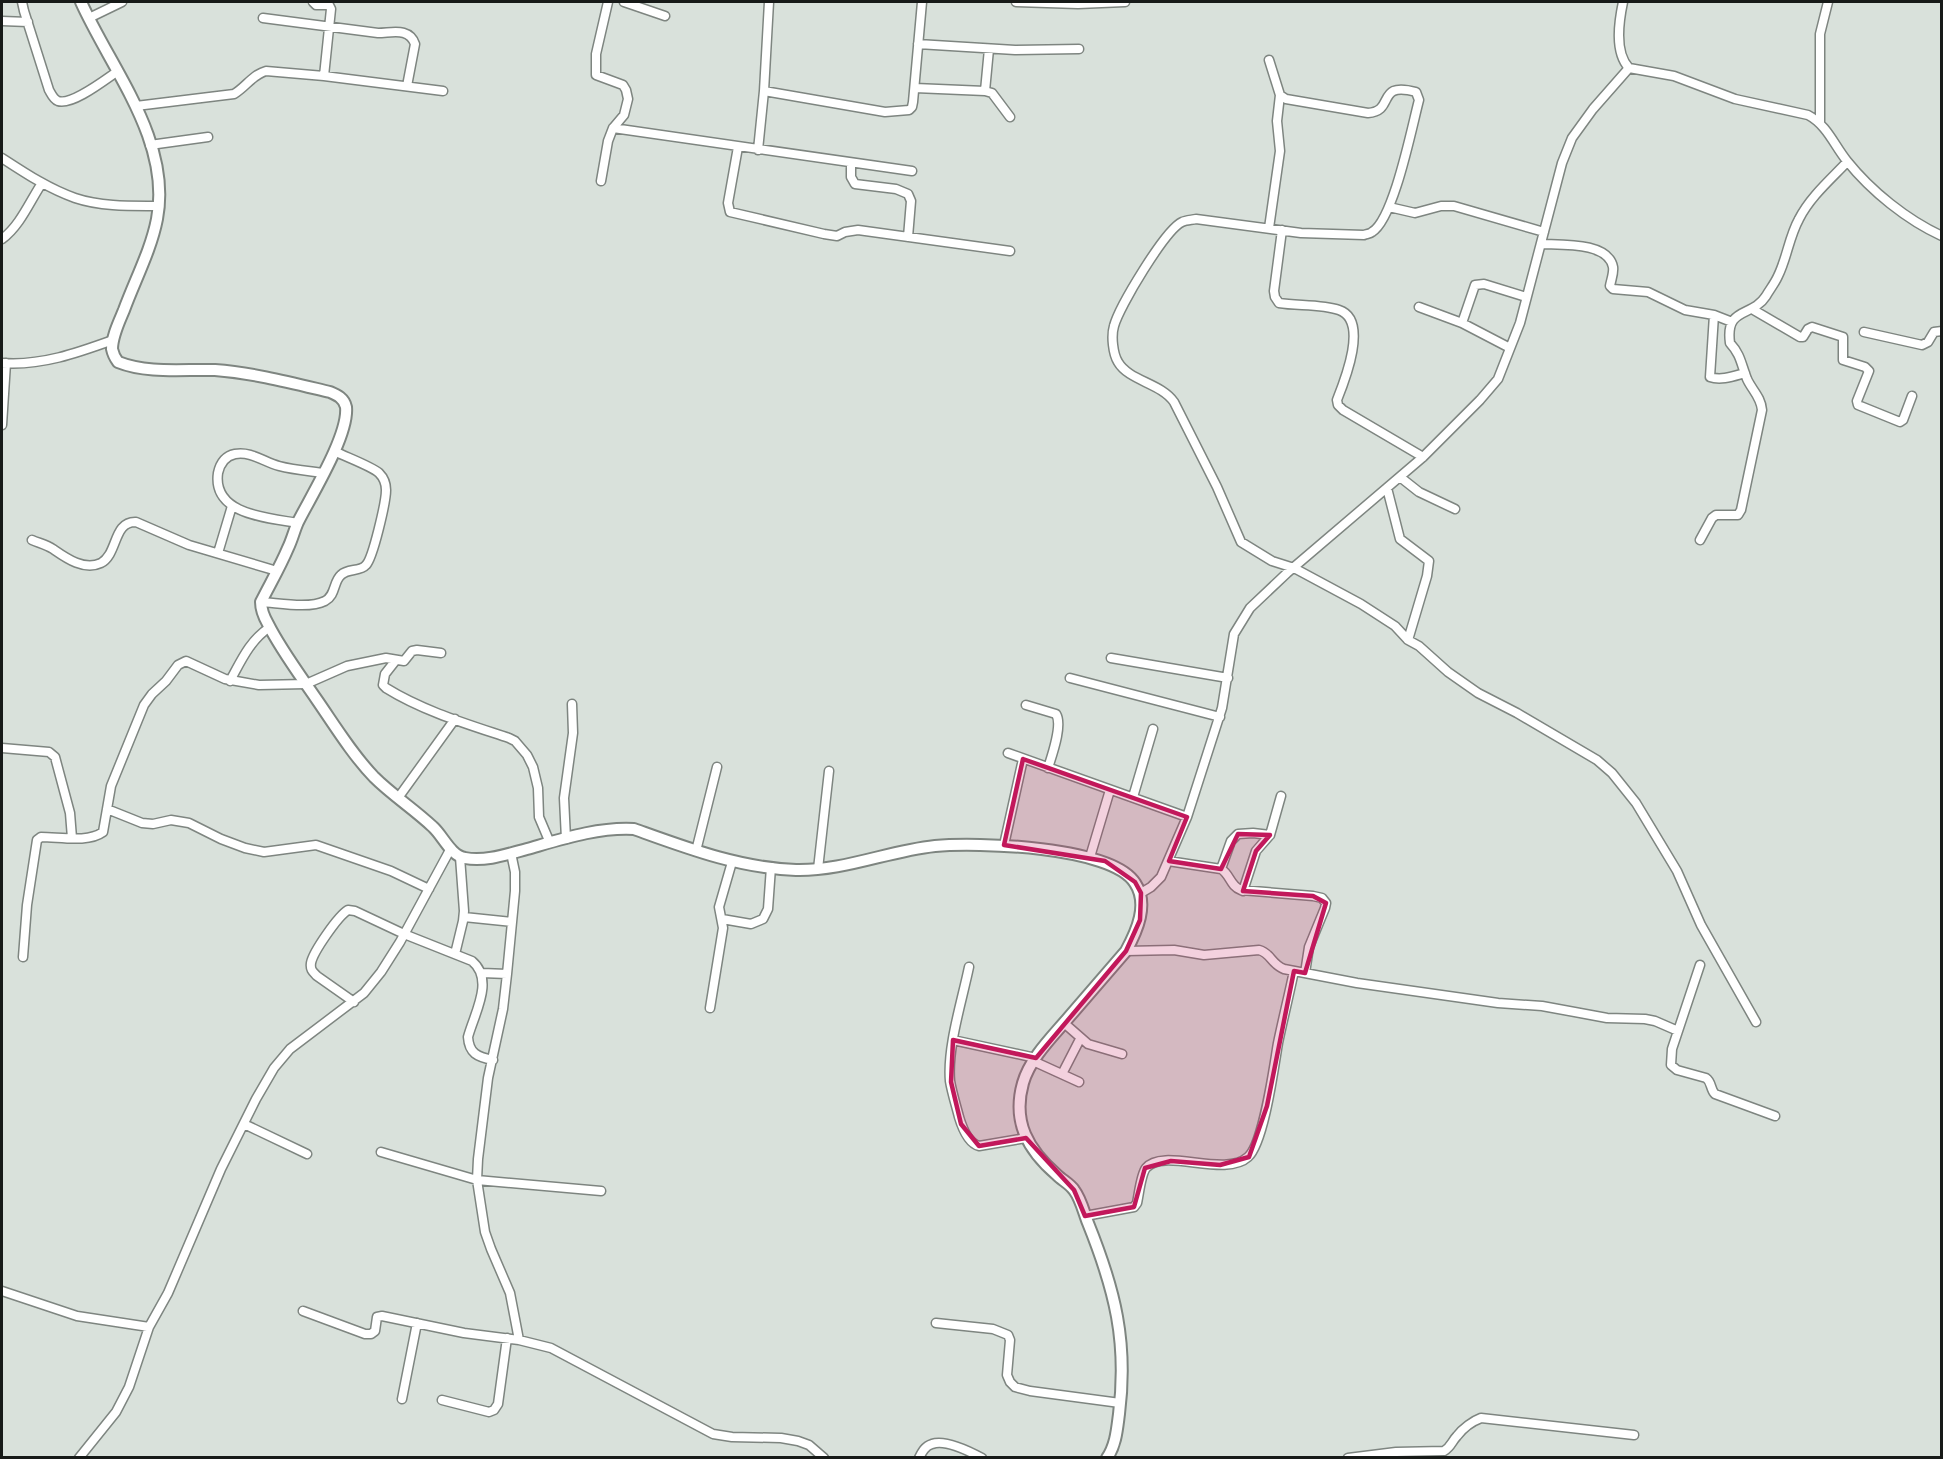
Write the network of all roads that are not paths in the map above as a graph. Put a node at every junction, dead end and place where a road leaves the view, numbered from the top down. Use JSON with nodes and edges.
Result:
{"nodes":[{"id":1,"x":22,"y":2,"type":"edge"},
{"id":2,"x":81,"y":2,"type":"edge"},
{"id":3,"x":122,"y":2,"type":"edge"},
{"id":4,"x":313,"y":2,"type":"edge"},
{"id":5,"x":608,"y":2,"type":"edge"},
{"id":6,"x":624,"y":2,"type":"edge"},
{"id":7,"x":769,"y":2,"type":"edge"},
{"id":8,"x":922,"y":2,"type":"edge"},
{"id":9,"x":1016,"y":2,"type":"edge"},
{"id":10,"x":1125,"y":2,"type":"edge"},
{"id":11,"x":1623,"y":2,"type":"edge"},
{"id":12,"x":1828,"y":2,"type":"edge"},
{"id":13,"x":665,"y":15,"type":"dead end"},
{"id":14,"x":89,"y":18,"type":"junction"},
{"id":15,"x":263,"y":18,"type":"dead end"},
{"id":16,"x":2,"y":21,"type":"edge"},
{"id":17,"x":28,"y":22,"type":"junction"},
{"id":18,"x":330,"y":27,"type":"junction"},
{"id":19,"x":918,"y":44,"type":"junction"},
{"id":20,"x":989,"y":49,"type":"junction"},
{"id":21,"x":1079,"y":49,"type":"dead end"},
{"id":22,"x":1269,"y":60,"type":"dead end"},
{"id":23,"x":1629,"y":68,"type":"junction"},
{"id":24,"x":118,"y":71,"type":"junction"},
{"id":25,"x":324,"y":76,"type":"junction"},
{"id":26,"x":407,"y":86,"type":"junction"},
{"id":27,"x":915,"y":88,"type":"junction"},
{"id":28,"x":443,"y":91,"type":"dead end"},
{"id":29,"x":764,"y":91,"type":"junction"},
{"id":30,"x":985,"y":91,"type":"junction"},
{"id":31,"x":1280,"y":95,"type":"junction"},
{"id":32,"x":136,"y":106,"type":"junction"},
{"id":33,"x":1010,"y":117,"type":"dead end"},
{"id":34,"x":1820,"y":122,"type":"junction"},
{"id":35,"x":613,"y":128,"type":"junction"},
{"id":36,"x":208,"y":137,"type":"dead end"},
{"id":37,"x":150,"y":145,"type":"junction"},
{"id":38,"x":738,"y":147,"type":"junction"},
{"id":39,"x":758,"y":150,"type":"junction"},
{"id":40,"x":2,"y":158,"type":"edge"},
{"id":41,"x":1847,"y":162,"type":"junction"},
{"id":42,"x":851,"y":163,"type":"junction"},
{"id":43,"x":912,"y":171,"type":"dead end"},
{"id":44,"x":601,"y":181,"type":"dead end"},
{"id":45,"x":42,"y":183,"type":"junction"},
{"id":46,"x":159,"y":206,"type":"junction"},
{"id":47,"x":1389,"y":207,"type":"junction"},
{"id":48,"x":1269,"y":228,"type":"junction"},
{"id":49,"x":1282,"y":230,"type":"junction"},
{"id":50,"x":1544,"y":232,"type":"junction"},
{"id":51,"x":1941,"y":236,"type":"edge"},
{"id":52,"x":908,"y":237,"type":"junction"},
{"id":53,"x":2,"y":239,"type":"edge"},
{"id":54,"x":1542,"y":244,"type":"junction"},
{"id":55,"x":1010,"y":251,"type":"dead end"},
{"id":56,"x":1526,"y":297,"type":"junction"},
{"id":57,"x":1419,"y":307,"type":"dead end"},
{"id":58,"x":1752,"y":309,"type":"junction"},
{"id":59,"x":1714,"y":315,"type":"junction"},
{"id":60,"x":1732,"y":322,"type":"junction"},
{"id":61,"x":1462,"y":323,"type":"junction"},
{"id":62,"x":1864,"y":332,"type":"dead end"},
{"id":63,"x":1941,"y":332,"type":"edge"},
{"id":64,"x":113,"y":340,"type":"junction"},
{"id":65,"x":1510,"y":348,"type":"junction"},
{"id":66,"x":4,"y":363,"type":"edge"},
{"id":67,"x":1745,"y":373,"type":"junction"},
{"id":68,"x":1912,"y":396,"type":"dead end"},
{"id":69,"x":2,"y":425,"type":"edge"},
{"id":70,"x":334,"y":451,"type":"junction"},
{"id":71,"x":1423,"y":457,"type":"junction"},
{"id":72,"x":324,"y":473,"type":"junction"},
{"id":73,"x":1400,"y":477,"type":"junction"},
{"id":74,"x":1387,"y":488,"type":"junction"},
{"id":75,"x":232,"y":506,"type":"junction"},
{"id":76,"x":1455,"y":509,"type":"dead end"},
{"id":77,"x":298,"y":523,"type":"junction"},
{"id":78,"x":32,"y":540,"type":"dead end"},
{"id":79,"x":1700,"y":540,"type":"dead end"},
{"id":80,"x":218,"y":553,"type":"junction"},
{"id":81,"x":277,"y":571,"type":"junction"},
{"id":82,"x":1291,"y":571,"type":"junction"},
{"id":83,"x":261,"y":602,"type":"junction"},
{"id":84,"x":270,"y":627,"type":"junction"},
{"id":85,"x":1408,"y":640,"type":"junction"},
{"id":86,"x":441,"y":653,"type":"dead end"},
{"id":87,"x":1111,"y":658,"type":"dead end"},
{"id":88,"x":396,"y":660,"type":"junction"},
{"id":89,"x":1070,"y":678,"type":"dead end"},
{"id":90,"x":1228,"y":678,"type":"junction"},
{"id":91,"x":230,"y":681,"type":"junction"},
{"id":92,"x":306,"y":684,"type":"junction"},
{"id":93,"x":572,"y":704,"type":"dead end"},
{"id":94,"x":1026,"y":705,"type":"dead end"},
{"id":95,"x":1220,"y":717,"type":"junction"},
{"id":96,"x":456,"y":719,"type":"junction"},
{"id":97,"x":1153,"y":729,"type":"dead end"},
{"id":98,"x":2,"y":748,"type":"edge"},
{"id":99,"x":1008,"y":753,"type":"dead end"},
{"id":100,"x":1023,"y":759,"type":"junction"},
{"id":101,"x":717,"y":768,"type":"dead end"},
{"id":102,"x":1048,"y":768,"type":"junction"},
{"id":103,"x":829,"y":771,"type":"dead end"},
{"id":104,"x":1110,"y":790,"type":"junction"},
{"id":105,"x":1281,"y":796,"type":"dead end"},
{"id":106,"x":1133,"y":797,"type":"junction"},
{"id":107,"x":398,"y":798,"type":"junction"},
{"id":108,"x":107,"y":809,"type":"junction"},
{"id":109,"x":1187,"y":817,"type":"junction"},
{"id":110,"x":1270,"y":835,"type":"junction"},
{"id":111,"x":72,"y":838,"type":"junction"},
{"id":112,"x":566,"y":839,"type":"junction"},
{"id":113,"x":550,"y":843,"type":"junction"},
{"id":114,"x":1004,"y":845,"type":"junction"},
{"id":115,"x":451,"y":848,"type":"junction"},
{"id":116,"x":696,"y":851,"type":"junction"},
{"id":117,"x":511,"y":853,"type":"junction"},
{"id":118,"x":460,"y":857,"type":"junction"},
{"id":119,"x":1090,"y":857,"type":"junction"},
{"id":120,"x":1168,"y":861,"type":"junction"},
{"id":121,"x":732,"y":862,"type":"junction"},
{"id":122,"x":771,"y":867,"type":"junction"},
{"id":123,"x":818,"y":869,"type":"junction"},
{"id":124,"x":1221,"y":869,"type":"junction"},
{"id":125,"x":429,"y":889,"type":"junction"},
{"id":126,"x":1243,"y":891,"type":"junction"},
{"id":127,"x":1140,"y":893,"type":"junction"},
{"id":128,"x":464,"y":917,"type":"junction"},
{"id":129,"x":722,"y":920,"type":"junction"},
{"id":130,"x":512,"y":922,"type":"junction"},
{"id":131,"x":404,"y":934,"type":"junction"},
{"id":132,"x":1126,"y":951,"type":"junction"},
{"id":133,"x":455,"y":954,"type":"junction"},
{"id":134,"x":22,"y":957,"type":"dead end"},
{"id":135,"x":1700,"y":965,"type":"dead end"},
{"id":136,"x":969,"y":967,"type":"dead end"},
{"id":137,"x":1294,"y":971,"type":"junction"},
{"id":138,"x":482,"y":973,"type":"junction"},
{"id":139,"x":1305,"y":973,"type":"junction"},
{"id":140,"x":507,"y":974,"type":"junction"},
{"id":141,"x":354,"y":1002,"type":"junction"},
{"id":142,"x":710,"y":1008,"type":"dead end"},
{"id":143,"x":1756,"y":1022,"type":"dead end"},
{"id":144,"x":1064,"y":1023,"type":"junction"},
{"id":145,"x":1678,"y":1030,"type":"junction"},
{"id":146,"x":1080,"y":1039,"type":"junction"},
{"id":147,"x":953,"y":1040,"type":"junction"},
{"id":148,"x":1122,"y":1054,"type":"dead end"},
{"id":149,"x":492,"y":1060,"type":"junction"},
{"id":150,"x":1034,"y":1060,"type":"junction"},
{"id":151,"x":1062,"y":1074,"type":"junction"},
{"id":152,"x":1079,"y":1082,"type":"dead end"},
{"id":153,"x":1775,"y":1116,"type":"dead end"},
{"id":154,"x":244,"y":1124,"type":"junction"},
{"id":155,"x":1026,"y":1138,"type":"junction"},
{"id":156,"x":381,"y":1152,"type":"dead end"},
{"id":157,"x":307,"y":1154,"type":"dead end"},
{"id":158,"x":477,"y":1180,"type":"junction"},
{"id":159,"x":601,"y":1191,"type":"dead end"},
{"id":160,"x":1085,"y":1216,"type":"junction"},
{"id":161,"x":2,"y":1291,"type":"edge"},
{"id":162,"x":303,"y":1311,"type":"dead end"},
{"id":163,"x":417,"y":1323,"type":"junction"},
{"id":164,"x":936,"y":1323,"type":"dead end"},
{"id":165,"x":148,"y":1327,"type":"junction"},
{"id":166,"x":507,"y":1338,"type":"junction"},
{"id":167,"x":519,"y":1340,"type":"junction"},
{"id":168,"x":402,"y":1399,"type":"dead end"},
{"id":169,"x":442,"y":1400,"type":"dead end"},
{"id":170,"x":1120,"y":1403,"type":"junction"},
{"id":171,"x":1634,"y":1435,"type":"dead end"},
{"id":172,"x":1445,"y":1454,"type":"edge"},
{"id":173,"x":1108,"y":1457,"type":"edge"},
{"id":174,"x":79,"y":1458,"type":"edge"},
{"id":175,"x":824,"y":1458,"type":"edge"},
{"id":176,"x":919,"y":1458,"type":"edge"},
{"id":177,"x":982,"y":1458,"type":"edge"},
{"id":178,"x":1347,"y":1458,"type":"edge"}],
"edges":[{"from":1,"to":17,"type":"street"},
{"from":2,"to":14,"type":"street"},
{"from":3,"to":14,"type":"street"},
{"from":4,"to":18,"type":"street"},
{"from":5,"to":35,"type":"street"},
{"from":6,"to":13,"type":"street"},
{"from":7,"to":29,"type":"street"},
{"from":8,"to":19,"type":"street"},
{"from":9,"to":10,"type":"street"},
{"from":11,"to":23,"type":"street"},
{"from":12,"to":34,"type":"street"},
{"from":14,"to":24,"type":"street"},
{"from":15,"to":18,"type":"street"},
{"from":16,"to":17,"type":"street"},
{"from":17,"to":24,"type":"street"},
{"from":18,"to":25,"type":"street"},
{"from":18,"to":26,"type":"street"},
{"from":19,"to":20,"type":"street"},
{"from":19,"to":27,"type":"street"},
{"from":20,"to":21,"type":"street"},
{"from":20,"to":30,"type":"street"},
{"from":22,"to":31,"type":"street"},
{"from":23,"to":34,"type":"street"},
{"from":23,"to":50,"type":"street"},
{"from":24,"to":32,"type":"street"},
{"from":25,"to":26,"type":"street"},
{"from":25,"to":32,"type":"street"},
{"from":26,"to":28,"type":"street"},
{"from":27,"to":29,"type":"street"},
{"from":27,"to":30,"type":"street"},
{"from":29,"to":39,"type":"street"},
{"from":30,"to":33,"type":"street"},
{"from":31,"to":47,"type":"street"},
{"from":31,"to":48,"type":"street"},
{"from":32,"to":37,"type":"street"},
{"from":34,"to":41,"type":"street"},
{"from":35,"to":38,"type":"street"},
{"from":35,"to":44,"type":"street"},
{"from":36,"to":37,"type":"street"},
{"from":37,"to":46,"type":"street"},
{"from":38,"to":39,"type":"street"},
{"from":38,"to":52,"type":"street"},
{"from":39,"to":42,"type":"street"},
{"from":40,"to":45,"type":"street"},
{"from":41,"to":51,"type":"street"},
{"from":41,"to":58,"type":"street"},
{"from":42,"to":43,"type":"street"},
{"from":42,"to":52,"type":"street"},
{"from":45,"to":46,"type":"street"},
{"from":45,"to":53,"type":"street"},
{"from":46,"to":64,"type":"street"},
{"from":47,"to":49,"type":"street"},
{"from":47,"to":50,"type":"street"},
{"from":48,"to":49,"type":"street"},
{"from":48,"to":82,"type":"street"},
{"from":49,"to":71,"type":"street"},
{"from":50,"to":54,"type":"street"},
{"from":52,"to":55,"type":"street"},
{"from":54,"to":56,"type":"street"},
{"from":54,"to":59,"type":"street"},
{"from":56,"to":61,"type":"street"},
{"from":56,"to":65,"type":"street"},
{"from":57,"to":61,"type":"street"},
{"from":58,"to":60,"type":"street"},
{"from":58,"to":68,"type":"street"},
{"from":59,"to":60,"type":"street"},
{"from":59,"to":67,"type":"street"},
{"from":60,"to":67,"type":"street"},
{"from":61,"to":65,"type":"street"},
{"from":62,"to":63,"type":"street"},
{"from":64,"to":66,"type":"street"},
{"from":64,"to":70,"type":"street"},
{"from":65,"to":71,"type":"street"},
{"from":66,"to":69,"type":"street"},
{"from":67,"to":79,"type":"street"},
{"from":70,"to":72,"type":"street"},
{"from":70,"to":83,"type":"street"},
{"from":71,"to":73,"type":"street"},
{"from":72,"to":75,"type":"street"},
{"from":72,"to":77,"type":"street"},
{"from":73,"to":74,"type":"street"},
{"from":73,"to":76,"type":"street"},
{"from":74,"to":82,"type":"street"},
{"from":74,"to":85,"type":"street"},
{"from":75,"to":77,"type":"street"},
{"from":75,"to":80,"type":"street"},
{"from":77,"to":81,"type":"street"},
{"from":78,"to":80,"type":"street"},
{"from":80,"to":81,"type":"street"},
{"from":81,"to":83,"type":"street"},
{"from":82,"to":85,"type":"street"},
{"from":82,"to":90,"type":"street"},
{"from":83,"to":84,"type":"street"},
{"from":84,"to":91,"type":"street"},
{"from":84,"to":92,"type":"street"},
{"from":85,"to":143,"type":"street"},
{"from":86,"to":88,"type":"street"},
{"from":87,"to":90,"type":"street"},
{"from":88,"to":92,"type":"street"},
{"from":88,"to":96,"type":"street"},
{"from":89,"to":95,"type":"street"},
{"from":90,"to":95,"type":"street"},
{"from":91,"to":92,"type":"street"},
{"from":91,"to":108,"type":"street"},
{"from":92,"to":107,"type":"street"},
{"from":93,"to":112,"type":"street"},
{"from":94,"to":102,"type":"street"},
{"from":95,"to":109,"type":"street"},
{"from":96,"to":107,"type":"street"},
{"from":96,"to":113,"type":"street"},
{"from":97,"to":106,"type":"street"},
{"from":98,"to":111,"type":"street"},
{"from":99,"to":100,"type":"street"},
{"from":100,"to":102,"type":"street"},
{"from":100,"to":114,"type":"street"},
{"from":101,"to":116,"type":"street"},
{"from":102,"to":104,"type":"street"},
{"from":103,"to":123,"type":"street"},
{"from":104,"to":106,"type":"street"},
{"from":104,"to":119,"type":"street"},
{"from":105,"to":110,"type":"street"},
{"from":106,"to":109,"type":"street"},
{"from":107,"to":115,"type":"street"},
{"from":108,"to":111,"type":"street"},
{"from":108,"to":125,"type":"street"},
{"from":109,"to":120,"type":"street"},
{"from":110,"to":124,"type":"street"},
{"from":110,"to":126,"type":"street"},
{"from":111,"to":134,"type":"street"},
{"from":112,"to":113,"type":"street"},
{"from":112,"to":116,"type":"street"},
{"from":113,"to":117,"type":"street"},
{"from":114,"to":119,"type":"street"},
{"from":114,"to":123,"type":"street"},
{"from":115,"to":118,"type":"street"},
{"from":115,"to":125,"type":"street"},
{"from":116,"to":121,"type":"street"},
{"from":117,"to":118,"type":"street"},
{"from":117,"to":130,"type":"street"},
{"from":118,"to":128,"type":"street"},
{"from":119,"to":127,"type":"street"},
{"from":120,"to":124,"type":"street"},
{"from":120,"to":127,"type":"street"},
{"from":121,"to":122,"type":"street"},
{"from":121,"to":129,"type":"street"},
{"from":122,"to":123,"type":"street"},
{"from":122,"to":129,"type":"street"},
{"from":124,"to":126,"type":"street"},
{"from":125,"to":131,"type":"street"},
{"from":126,"to":139,"type":"street"},
{"from":127,"to":132,"type":"street"},
{"from":128,"to":130,"type":"street"},
{"from":128,"to":133,"type":"street"},
{"from":129,"to":142,"type":"street"},
{"from":130,"to":140,"type":"street"},
{"from":131,"to":133,"type":"street"},
{"from":131,"to":141,"type":"street"},
{"from":131,"to":141,"type":"street"},
{"from":132,"to":137,"type":"street"},
{"from":132,"to":144,"type":"street"},
{"from":133,"to":138,"type":"street"},
{"from":135,"to":145,"type":"street"},
{"from":136,"to":147,"type":"street"},
{"from":137,"to":139,"type":"street"},
{"from":137,"to":160,"type":"street"},
{"from":138,"to":140,"type":"street"},
{"from":138,"to":149,"type":"street"},
{"from":139,"to":145,"type":"street"},
{"from":140,"to":149,"type":"street"},
{"from":141,"to":154,"type":"street"},
{"from":144,"to":146,"type":"street"},
{"from":144,"to":150,"type":"street"},
{"from":145,"to":153,"type":"street"},
{"from":146,"to":148,"type":"street"},
{"from":146,"to":151,"type":"street"},
{"from":147,"to":150,"type":"street"},
{"from":147,"to":155,"type":"street"},
{"from":149,"to":158,"type":"street"},
{"from":150,"to":151,"type":"street"},
{"from":150,"to":155,"type":"street"},
{"from":151,"to":152,"type":"street"},
{"from":154,"to":157,"type":"street"},
{"from":154,"to":165,"type":"street"},
{"from":155,"to":160,"type":"street"},
{"from":156,"to":158,"type":"street"},
{"from":158,"to":159,"type":"street"},
{"from":158,"to":167,"type":"street"},
{"from":160,"to":170,"type":"street"},
{"from":161,"to":165,"type":"street"},
{"from":162,"to":163,"type":"street"},
{"from":163,"to":166,"type":"street"},
{"from":163,"to":168,"type":"street"},
{"from":164,"to":170,"type":"street"},
{"from":165,"to":174,"type":"street"},
{"from":166,"to":167,"type":"street"},
{"from":166,"to":169,"type":"street"},
{"from":167,"to":175,"type":"street"},
{"from":170,"to":173,"type":"street"},
{"from":171,"to":172,"type":"street"},
{"from":172,"to":178,"type":"street"},
{"from":176,"to":177,"type":"street"}]}
